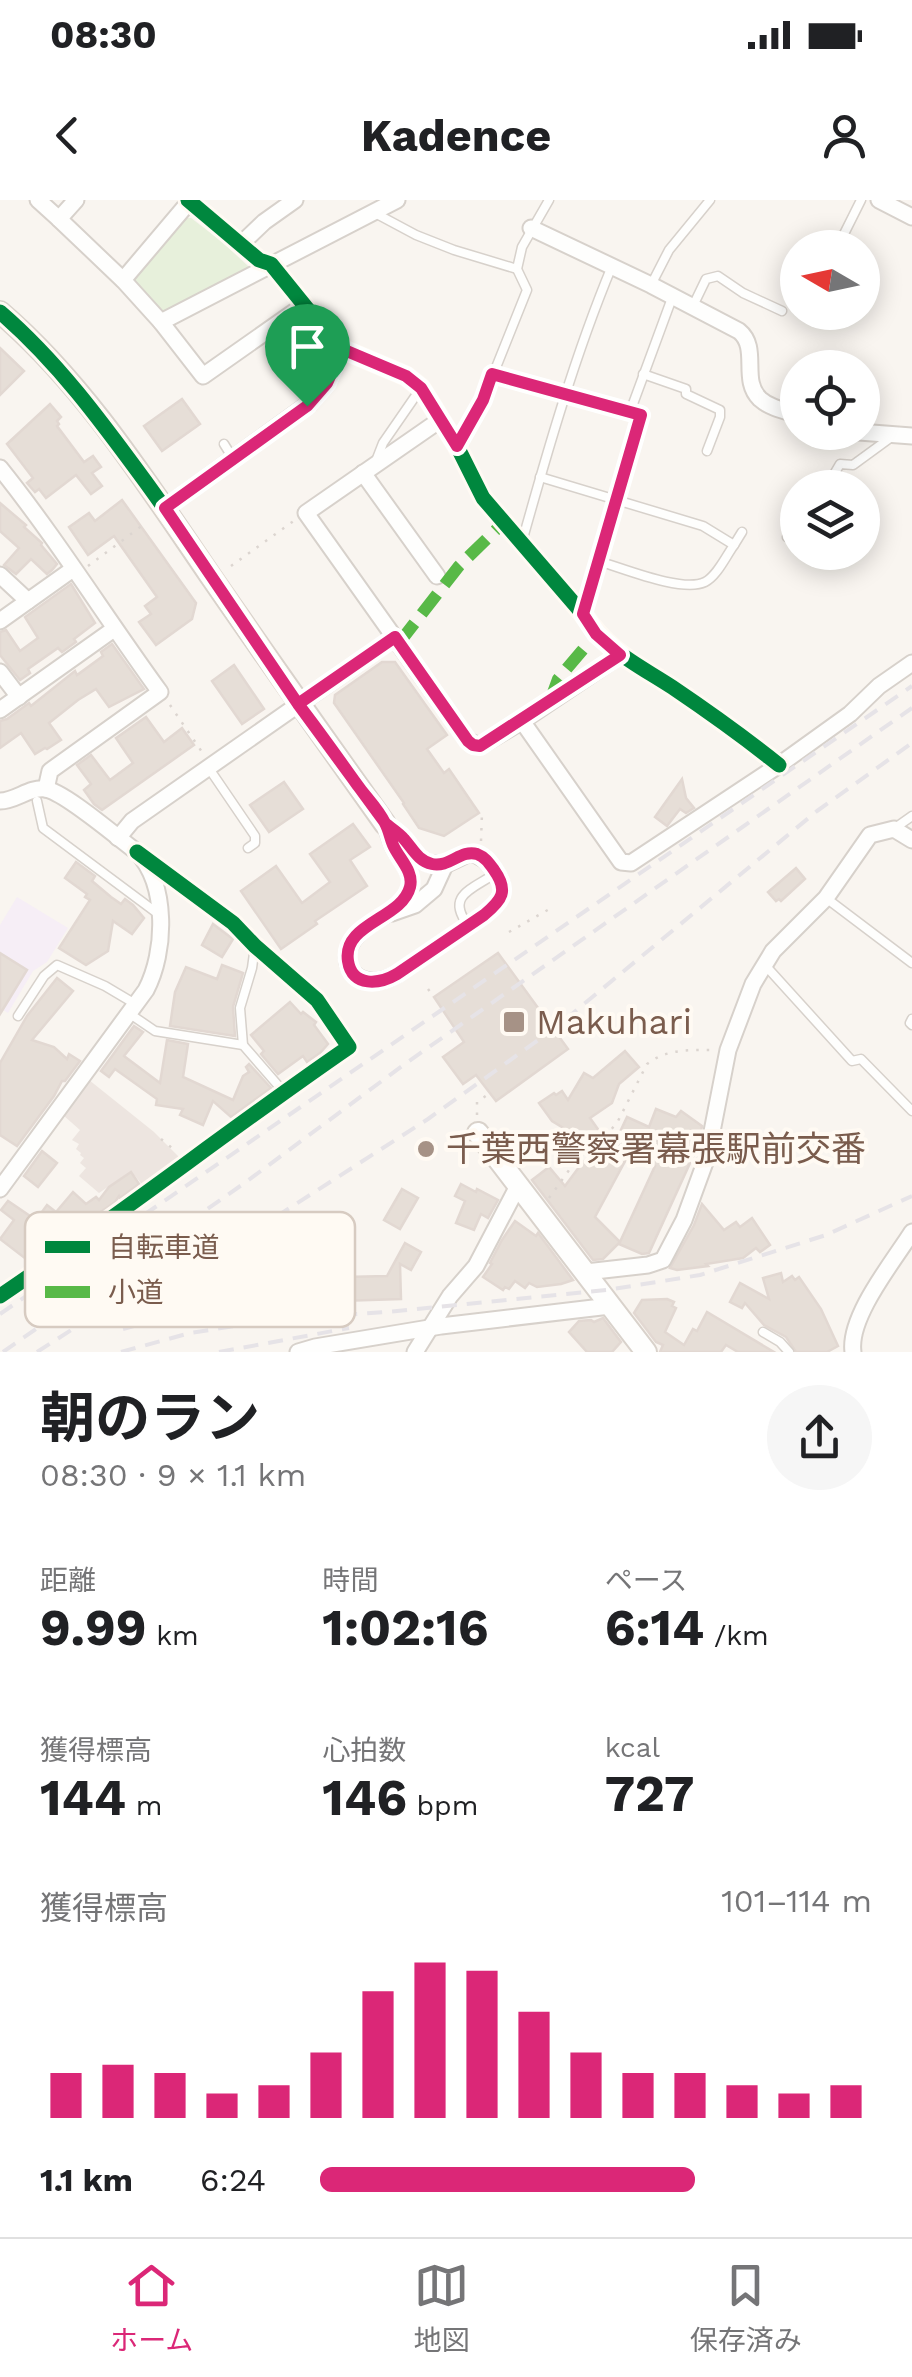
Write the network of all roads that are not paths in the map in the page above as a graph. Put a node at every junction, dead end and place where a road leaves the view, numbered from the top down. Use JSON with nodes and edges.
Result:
{"nodes":[{"id":1,"x":38,"y":200,"type":"edge"},
{"id":2,"x":76,"y":200,"type":"edge"},
{"id":3,"x":296,"y":200,"type":"edge"},
{"id":4,"x":397,"y":200,"type":"edge"},
{"id":5,"x":549,"y":200,"type":"edge"},
{"id":6,"x":710,"y":200,"type":"edge"},
{"id":7,"x":861,"y":200,"type":"edge"},
{"id":8,"x":879,"y":200,"type":"edge"},
{"id":9,"x":189,"y":201,"type":"edge"},
{"id":10,"x":372,"y":211,"type":"junction"},
{"id":11,"x":912,"y":217,"type":"edge"},
{"id":12,"x":60,"y":219,"type":"junction"},
{"id":13,"x":531,"y":228,"type":"junction"},
{"id":14,"x":846,"y":230,"type":"edge"},
{"id":15,"x":241,"y":244,"type":"junction"},
{"id":16,"x":271,"y":264,"type":"junction"},
{"id":17,"x":612,"y":266,"type":"junction"},
{"id":18,"x":517,"y":269,"type":"junction"},
{"id":19,"x":123,"y":280,"type":"junction"},
{"id":20,"x":651,"y":285,"type":"junction"},
{"id":21,"x":672,"y":298,"type":"junction"},
{"id":22,"x":304,"y":305,"type":"junction"},
{"id":23,"x":692,"y":308,"type":"junction"},
{"id":24,"x":780,"y":310,"type":"edge"},
{"id":25,"x":0,"y":312,"type":"edge"},
{"id":26,"x":161,"y":322,"type":"junction"},
{"id":27,"x":342,"y":349,"type":"junction"},
{"id":28,"x":492,"y":374,"type":"junction"},
{"id":29,"x":643,"y":374,"type":"junction"},
{"id":30,"x":421,"y":388,"type":"junction"},
{"id":31,"x":567,"y":394,"type":"junction"},
{"id":32,"x":780,"y":409,"type":"edge"},
{"id":33,"x":630,"y":412,"type":"junction"},
{"id":34,"x":440,"y":420,"type":"junction"},
{"id":35,"x":880,"y":434,"type":"edge"},
{"id":36,"x":894,"y":435,"type":"junction"},
{"id":37,"x":912,"y":436,"type":"edge"},
{"id":38,"x":224,"y":444,"type":"dead end"},
{"id":39,"x":457,"y":446,"type":"junction"},
{"id":40,"x":707,"y":451,"type":"dead end"},
{"id":41,"x":234,"y":460,"type":"junction"},
{"id":42,"x":0,"y":468,"type":"edge"},
{"id":43,"x":369,"y":469,"type":"junction"},
{"id":44,"x":836,"y":470,"type":"edge"},
{"id":45,"x":540,"y":477,"type":"junction"},
{"id":46,"x":616,"y":502,"type":"junction"},
{"id":47,"x":165,"y":508,"type":"junction"},
{"id":48,"x":742,"y":532,"type":"dead end"},
{"id":49,"x":522,"y":542,"type":"junction"},
{"id":50,"x":734,"y":545,"type":"junction"},
{"id":51,"x":598,"y":561,"type":"junction"},
{"id":52,"x":75,"y":572,"type":"junction"},
{"id":53,"x":0,"y":574,"type":"edge"},
{"id":54,"x":437,"y":576,"type":"dead end"},
{"id":55,"x":28,"y":601,"type":"junction"},
{"id":56,"x":583,"y":614,"type":"junction"},
{"id":57,"x":0,"y":620,"type":"edge"},
{"id":58,"x":114,"y":629,"type":"junction"},
{"id":59,"x":395,"y":637,"type":"junction"},
{"id":60,"x":620,"y":655,"type":"junction"},
{"id":61,"x":912,"y":662,"type":"edge"},
{"id":62,"x":0,"y":672,"type":"edge"},
{"id":63,"x":19,"y":697,"type":"junction"},
{"id":64,"x":298,"y":704,"type":"junction"},
{"id":65,"x":0,"y":710,"type":"edge"},
{"id":66,"x":522,"y":720,"type":"junction"},
{"id":67,"x":779,"y":764,"type":"junction"},
{"id":68,"x":209,"y":766,"type":"junction"},
{"id":69,"x":41,"y":795,"type":"junction"},
{"id":70,"x":0,"y":801,"type":"edge"},
{"id":71,"x":912,"y":816,"type":"edge"},
{"id":72,"x":386,"y":824,"type":"junction"},
{"id":73,"x":894,"y":829,"type":"junction"},
{"id":74,"x":118,"y":838,"type":"junction"},
{"id":75,"x":912,"y":840,"type":"edge"},
{"id":76,"x":248,"y":848,"type":"dead end"},
{"id":77,"x":137,"y":852,"type":"junction"},
{"id":78,"x":445,"y":865,"type":"junction"},
{"id":79,"x":496,"y":873,"type":"junction"},
{"id":80,"x":826,"y":898,"type":"junction"},
{"id":81,"x":161,"y":916,"type":"junction"},
{"id":82,"x":382,"y":916,"type":"junction"},
{"id":83,"x":468,"y":925,"type":"junction"},
{"id":84,"x":255,"y":946,"type":"junction"},
{"id":85,"x":912,"y":963,"type":"edge"},
{"id":86,"x":764,"y":964,"type":"junction"},
{"id":87,"x":133,"y":1010,"type":"junction"},
{"id":88,"x":18,"y":1016,"type":"dead end"},
{"id":89,"x":243,"y":1045,"type":"junction"},
{"id":90,"x":284,"y":1092,"type":"junction"},
{"id":91,"x":912,"y":1111,"type":"edge"},
{"id":92,"x":478,"y":1133,"type":"road end"},
{"id":93,"x":518,"y":1186,"type":"junction"},
{"id":94,"x":0,"y":1190,"type":"edge"},
{"id":95,"x":119,"y":1212,"type":"edge"},
{"id":96,"x":912,"y":1232,"type":"edge"},
{"id":97,"x":586,"y":1272,"type":"junction"},
{"id":98,"x":25,"y":1278,"type":"edge"},
{"id":99,"x":0,"y":1296,"type":"edge"},
{"id":100,"x":610,"y":1306,"type":"junction"},
{"id":101,"x":429,"y":1328,"type":"junction"},
{"id":102,"x":763,"y":1332,"type":"dead end"},
{"id":103,"x":636,"y":1347,"type":"edge"},
{"id":104,"x":849,"y":1350,"type":"edge"},
{"id":105,"x":298,"y":1352,"type":"edge"},
{"id":106,"x":415,"y":1352,"type":"edge"},
{"id":107,"x":789,"y":1352,"type":"edge"}],
"edges":[{"from":1,"to":12,"type":"street"},
{"from":2,"to":12,"type":"street"},
{"from":3,"to":15,"type":"street"},
{"from":4,"to":10,"type":"street"},
{"from":5,"to":13,"type":"lane"},
{"from":6,"to":20,"type":"lane"},
{"from":7,"to":14,"type":"lane"},
{"from":8,"to":11,"type":"street"},
{"from":9,"to":15,"type":"street"},
{"from":9,"to":19,"type":"street"},
{"from":10,"to":16,"type":"street"},
{"from":10,"to":18,"type":"lane"},
{"from":12,"to":19,"type":"street"},
{"from":13,"to":17,"type":"street"},
{"from":13,"to":18,"type":"lane"},
{"from":15,"to":16,"type":"street"},
{"from":16,"to":22,"type":"street"},
{"from":16,"to":26,"type":"street"},
{"from":17,"to":20,"type":"street"},
{"from":17,"to":31,"type":"lane"},
{"from":18,"to":28,"type":"lane"},
{"from":19,"to":26,"type":"street"},
{"from":20,"to":21,"type":"street"},
{"from":21,"to":23,"type":"street"},
{"from":21,"to":29,"type":"lane"},
{"from":22,"to":26,"type":"street"},
{"from":22,"to":27,"type":"street"},
{"from":23,"to":24,"type":"lane"},
{"from":23,"to":32,"type":"street"},
{"from":25,"to":47,"type":"street"},
{"from":27,"to":30,"type":"street"},
{"from":27,"to":41,"type":"street"},
{"from":28,"to":31,"type":"lane"},
{"from":28,"to":39,"type":"lane"},
{"from":29,"to":33,"type":"lane"},
{"from":29,"to":40,"type":"lane"},
{"from":30,"to":34,"type":"street"},
{"from":30,"to":43,"type":"lane"},
{"from":31,"to":33,"type":"lane"},
{"from":31,"to":45,"type":"lane"},
{"from":33,"to":46,"type":"lane"},
{"from":34,"to":39,"type":"street"},
{"from":34,"to":43,"type":"street"},
{"from":35,"to":36,"type":"street"},
{"from":36,"to":37,"type":"street"},
{"from":36,"to":44,"type":"lane"},
{"from":38,"to":41,"type":"lane"},
{"from":39,"to":49,"type":"street"},
{"from":41,"to":47,"type":"street"},
{"from":42,"to":52,"type":"street"},
{"from":43,"to":54,"type":"street"},
{"from":43,"to":59,"type":"street"},
{"from":45,"to":46,"type":"lane"},
{"from":45,"to":49,"type":"lane"},
{"from":46,"to":50,"type":"lane"},
{"from":46,"to":51,"type":"lane"},
{"from":47,"to":64,"type":"street"},
{"from":48,"to":50,"type":"lane"},
{"from":49,"to":56,"type":"street"},
{"from":50,"to":51,"type":"lane"},
{"from":51,"to":56,"type":"lane"},
{"from":52,"to":55,"type":"street"},
{"from":52,"to":58,"type":"street"},
{"from":53,"to":55,"type":"street"},
{"from":55,"to":57,"type":"street"},
{"from":56,"to":60,"type":"street"},
{"from":58,"to":63,"type":"street"},
{"from":58,"to":69,"type":"street"},
{"from":59,"to":64,"type":"street"},
{"from":59,"to":66,"type":"street"},
{"from":60,"to":66,"type":"street"},
{"from":60,"to":67,"type":"street"},
{"from":61,"to":67,"type":"street"},
{"from":62,"to":63,"type":"street"},
{"from":63,"to":65,"type":"street"},
{"from":64,"to":68,"type":"street"},
{"from":64,"to":72,"type":"street"},
{"from":66,"to":67,"type":"street"},
{"from":68,"to":74,"type":"street"},
{"from":68,"to":76,"type":"lane"},
{"from":69,"to":70,"type":"street"},
{"from":69,"to":74,"type":"street"},
{"from":69,"to":81,"type":"lane"},
{"from":71,"to":73,"type":"lane"},
{"from":72,"to":78,"type":"street"},
{"from":72,"to":82,"type":"street"},
{"from":73,"to":75,"type":"street"},
{"from":73,"to":80,"type":"street"},
{"from":74,"to":77,"type":"street"},
{"from":77,"to":81,"type":"street"},
{"from":77,"to":84,"type":"street"},
{"from":78,"to":79,"type":"street"},
{"from":78,"to":82,"type":"street"},
{"from":79,"to":83,"type":"street"},
{"from":79,"to":83,"type":"lane"},
{"from":80,"to":85,"type":"lane"},
{"from":80,"to":86,"type":"street"},
{"from":81,"to":87,"type":"street"},
{"from":82,"to":83,"type":"street"},
{"from":84,"to":89,"type":"lane"},
{"from":84,"to":90,"type":"street"},
{"from":86,"to":91,"type":"lane"},
{"from":86,"to":97,"type":"street"},
{"from":87,"to":88,"type":"lane"},
{"from":87,"to":89,"type":"lane"},
{"from":87,"to":94,"type":"street"},
{"from":89,"to":90,"type":"lane"},
{"from":90,"to":95,"type":"street"},
{"from":92,"to":93,"type":"street"},
{"from":93,"to":97,"type":"street"},
{"from":93,"to":101,"type":"street"},
{"from":96,"to":104,"type":"street"},
{"from":97,"to":100,"type":"street"},
{"from":98,"to":99,"type":"street"},
{"from":100,"to":101,"type":"street"},
{"from":100,"to":103,"type":"street"},
{"from":101,"to":105,"type":"street"},
{"from":101,"to":106,"type":"street"},
{"from":102,"to":107,"type":"lane"}]}
